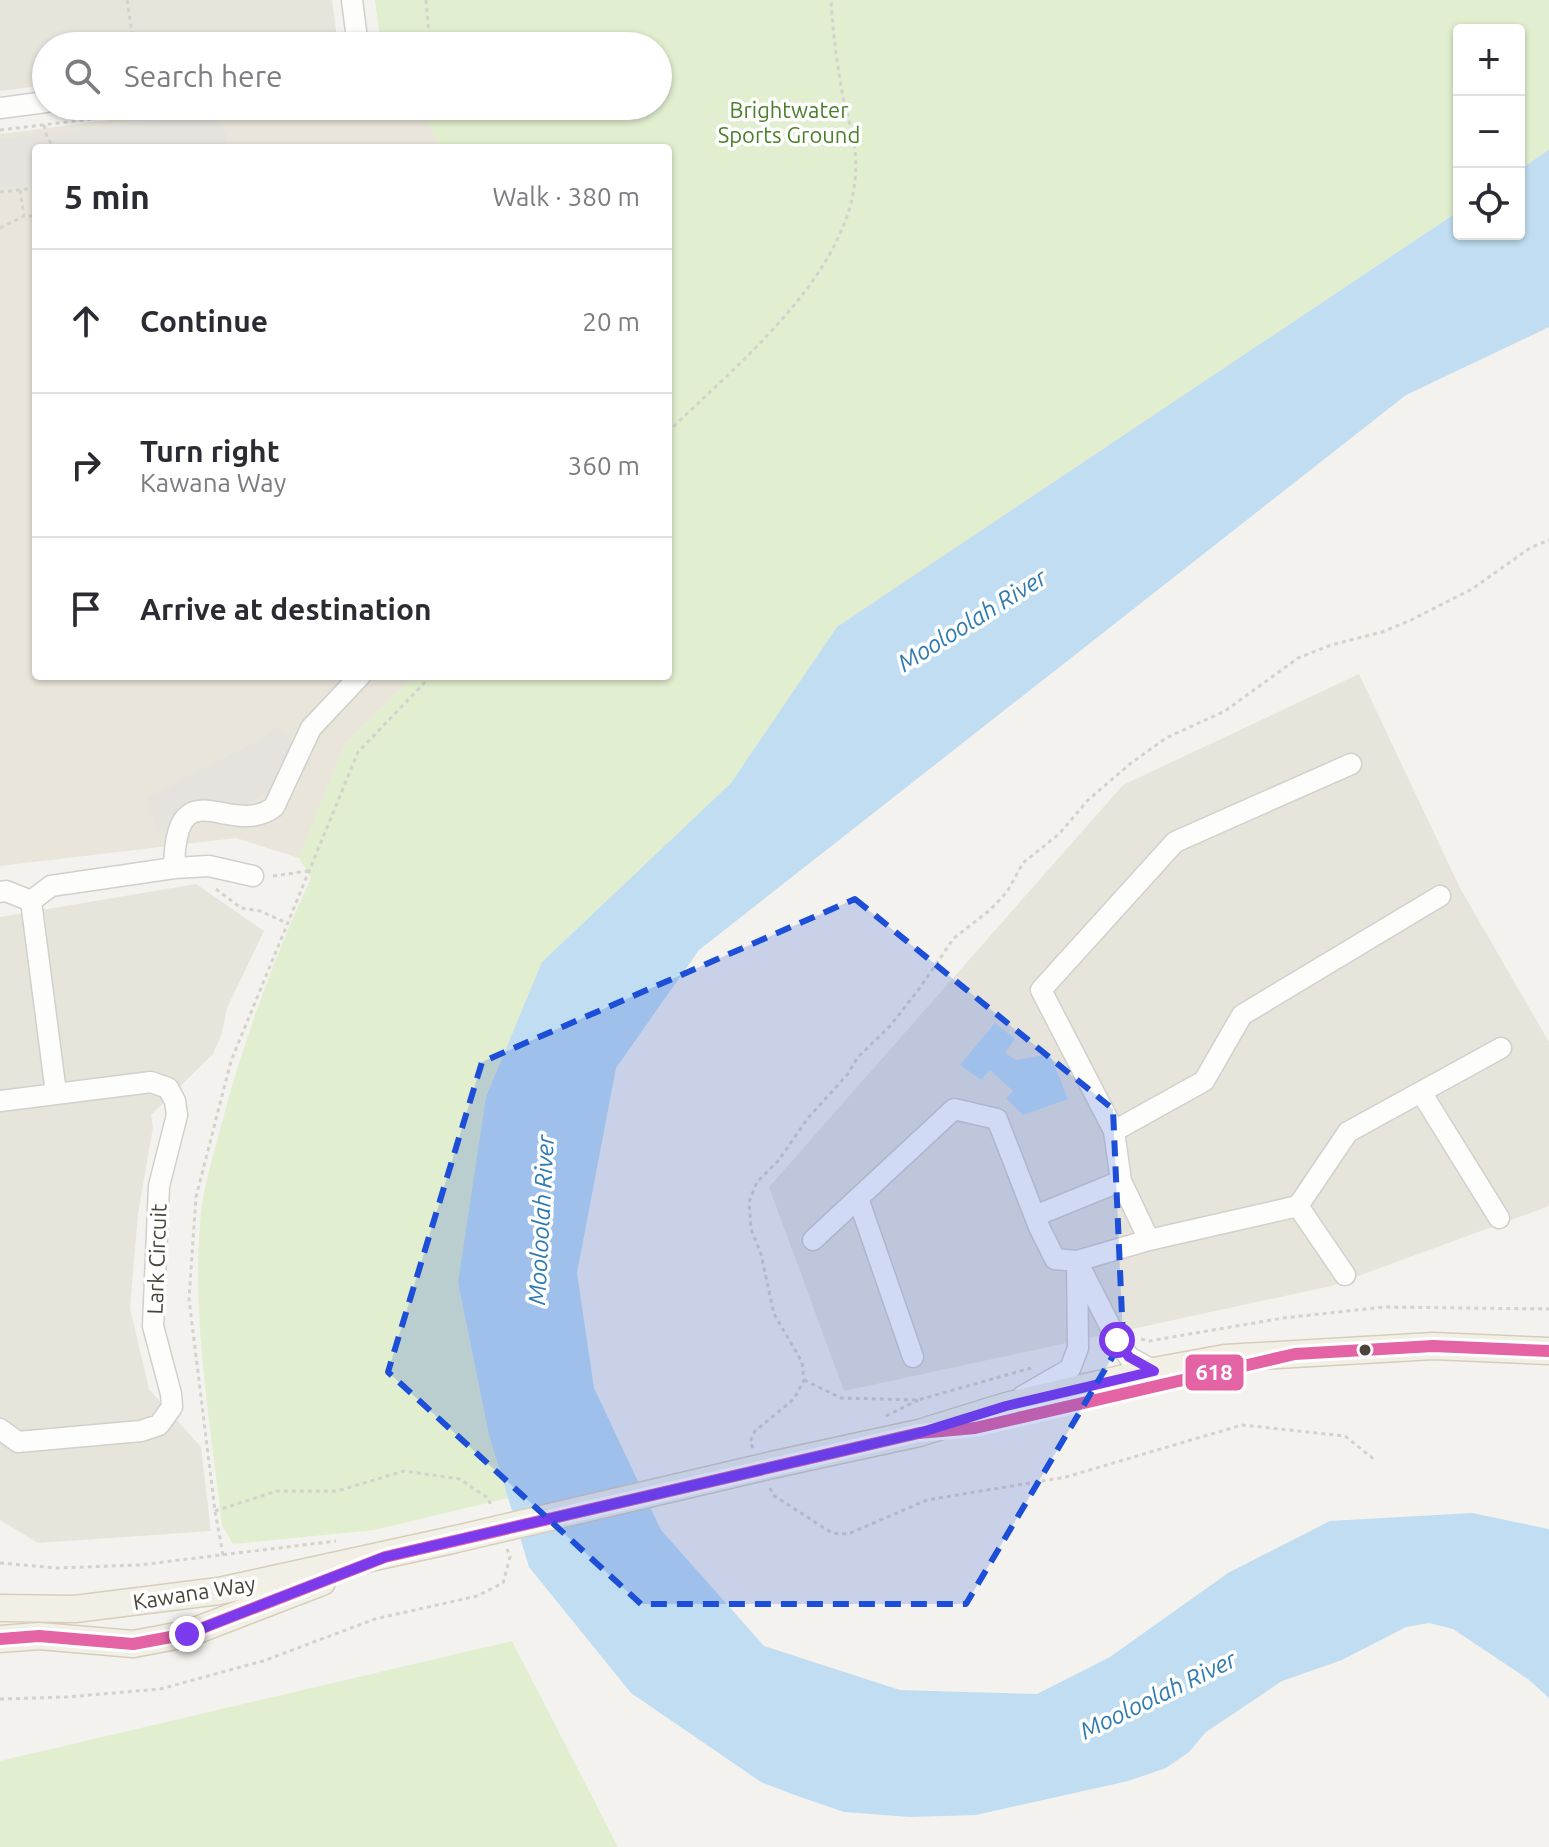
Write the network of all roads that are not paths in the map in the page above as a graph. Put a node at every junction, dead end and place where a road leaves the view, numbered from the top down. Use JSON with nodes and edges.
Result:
{"nodes":[{"id":1,"x":352,"y":0,"type":"edge"},
{"id":2,"x":356,"y":32,"type":"edge"},
{"id":3,"x":32,"y":104,"type":"edge"},
{"id":4,"x":0,"y":108,"type":"edge"},
{"id":5,"x":356,"y":680,"type":"edge"},
{"id":6,"x":1351,"y":764,"type":"dead end"},
{"id":7,"x":174,"y":868,"type":"junction"},
{"id":8,"x":253,"y":876,"type":"road end"},
{"id":9,"x":0,"y":892,"type":"edge"},
{"id":10,"x":1440,"y":896,"type":"dead end"},
{"id":11,"x":31,"y":901,"type":"junction"},
{"id":12,"x":1501,"y":1048,"type":"dead end"},
{"id":13,"x":1421,"y":1092,"type":"junction"},
{"id":14,"x":56,"y":1093,"type":"junction"},
{"id":15,"x":0,"y":1101,"type":"edge"},
{"id":16,"x":1114,"y":1131,"type":"junction"},
{"id":17,"x":1121,"y":1181,"type":"junction"},
{"id":18,"x":858,"y":1198,"type":"junction"},
{"id":19,"x":1298,"y":1206,"type":"junction"},
{"id":20,"x":1035,"y":1216,"type":"junction"},
{"id":21,"x":1499,"y":1218,"type":"dead end"},
{"id":22,"x":813,"y":1240,"type":"dead end"},
{"id":23,"x":1149,"y":1240,"type":"junction"},
{"id":24,"x":1077,"y":1261,"type":"junction"},
{"id":25,"x":1345,"y":1275,"type":"dead end"},
{"id":26,"x":1549,"y":1351,"type":"edge"},
{"id":27,"x":1295,"y":1354,"type":"junction"},
{"id":28,"x":913,"y":1357,"type":"dead end"},
{"id":29,"x":1154,"y":1371,"type":"junction"},
{"id":30,"x":1006,"y":1406,"type":"junction"},
{"id":31,"x":0,"y":1429,"type":"edge"},
{"id":32,"x":919,"y":1433,"type":"junction"},
{"id":33,"x":385,"y":1557,"type":"junction"},
{"id":34,"x":0,"y":1608,"type":"edge"},
{"id":35,"x":0,"y":1639,"type":"edge"}],
"edges":[{"from":1,"to":2,"type":"street"},
{"from":3,"to":4,"type":"street"},
{"from":5,"to":7,"type":"street"},
{"from":6,"to":16,"type":"street"},
{"from":7,"to":8,"type":"street"},
{"from":7,"to":11,"type":"street"},
{"from":9,"to":11,"type":"street"},
{"from":10,"to":16,"type":"street"},
{"from":11,"to":14,"type":"street"},
{"from":12,"to":13,"type":"street"},
{"from":13,"to":19,"type":"street"},
{"from":13,"to":21,"type":"street"},
{"from":14,"to":15,"type":"street","name":"Lark Circuit"},
{"from":14,"to":31,"type":"street","name":"Lark Circuit"},
{"from":16,"to":17,"type":"street"},
{"from":17,"to":20,"type":"street"},
{"from":17,"to":23,"type":"street"},
{"from":18,"to":20,"type":"street"},
{"from":18,"to":22,"type":"street"},
{"from":18,"to":28,"type":"street"},
{"from":19,"to":23,"type":"street"},
{"from":19,"to":25,"type":"street"},
{"from":20,"to":24,"type":"street"},
{"from":23,"to":24,"type":"street"},
{"from":24,"to":29,"type":"street"},
{"from":24,"to":30,"type":"street"},
{"from":26,"to":27,"type":"main road","name":"Kawana Way"},
{"from":27,"to":29,"type":"main road","name":"Kawana Way"},
{"from":27,"to":32,"type":"main road","name":"Kawana Way"},
{"from":29,"to":30,"type":"main road","name":"Kawana Way"},
{"from":30,"to":32,"type":"main road","name":"Kawana Way"},
{"from":32,"to":33,"type":"main road","name":"Kawana Way","bridge":true},
{"from":33,"to":34,"type":"main road","name":"Kawana Way"},
{"from":33,"to":35,"type":"main road","name":"Kawana Way"}]}
